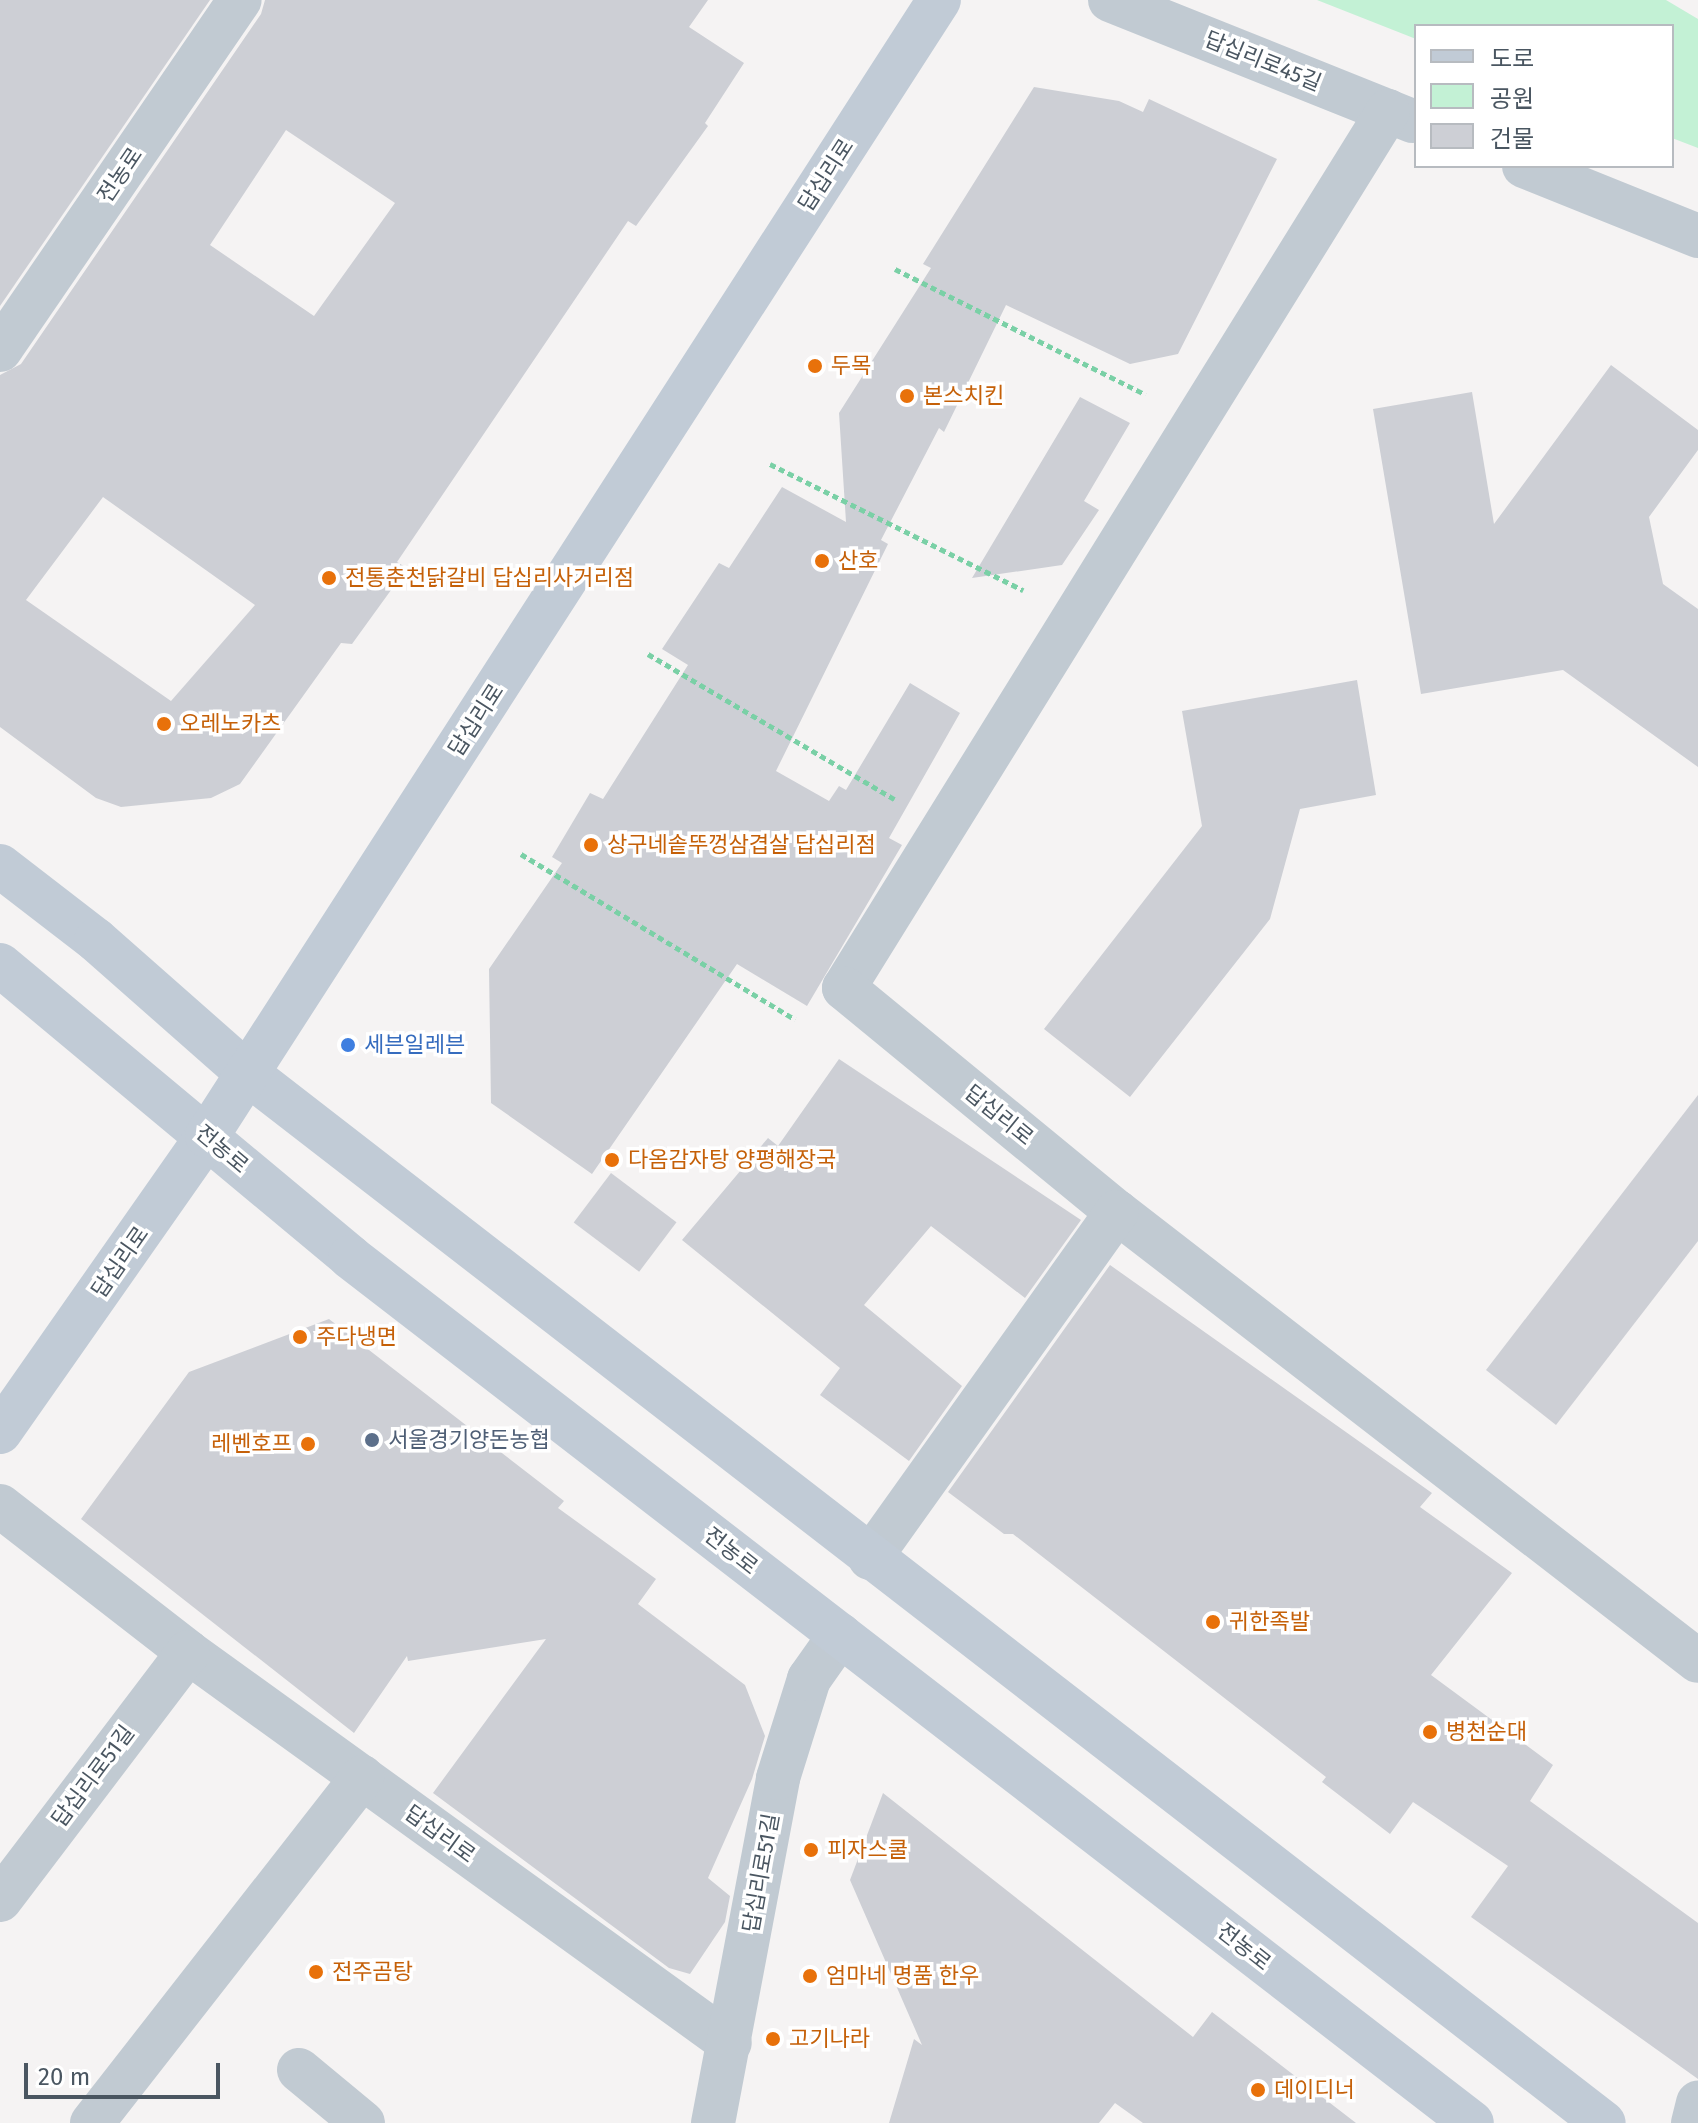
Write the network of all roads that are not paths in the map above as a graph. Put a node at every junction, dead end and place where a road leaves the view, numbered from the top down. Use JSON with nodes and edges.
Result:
{"nodes":[{"id":1,"x":240,"y":0,"type":"edge"},
{"id":2,"x":939,"y":0,"type":"edge"},
{"id":3,"x":1110,"y":0,"type":"edge"},
{"id":4,"x":1402,"y":117,"type":"edge"},
{"id":5,"x":1529,"y":168,"type":"edge"},
{"id":6,"x":1698,"y":236,"type":"edge"},
{"id":7,"x":0,"y":350,"type":"edge"},
{"id":8,"x":0,"y":866,"type":"edge"},
{"id":9,"x":0,"y":965,"type":"edge"},
{"id":10,"x":248,"y":1074,"type":"junction"},
{"id":11,"x":207,"y":1136,"type":"junction"},
{"id":12,"x":1117,"y":1212,"type":"junction"},
{"id":13,"x":0,"y":1432,"type":"edge"},
{"id":14,"x":0,"y":1506,"type":"edge"},
{"id":15,"x":870,"y":1558,"type":"junction"},
{"id":16,"x":840,"y":1635,"type":"junction"},
{"id":17,"x":188,"y":1652,"type":"junction"},
{"id":18,"x":1698,"y":1661,"type":"edge"},
{"id":19,"x":362,"y":1777,"type":"junction"},
{"id":20,"x":8,"y":1872,"type":"edge"},
{"id":21,"x":730,"y":2043,"type":"junction"},
{"id":22,"x":299,"y":2070,"type":"dead end"},
{"id":23,"x":1698,"y":2103,"type":"edge"},
{"id":24,"x":92,"y":2123,"type":"edge"},
{"id":25,"x":363,"y":2123,"type":"edge"},
{"id":26,"x":713,"y":2123,"type":"edge"},
{"id":27,"x":1472,"y":2123,"type":"edge"},
{"id":28,"x":1604,"y":2123,"type":"edge"},
{"id":29,"x":1693,"y":2123,"type":"edge"}],
"edges":[{"from":1,"to":7,"type":"street","name":"전농로"},
{"from":2,"to":10,"type":"main road","name":"답십리로"},
{"from":3,"to":4,"type":"street","name":"답십리로45길"},
{"from":4,"to":12,"type":"street","name":"답십리로"},
{"from":5,"to":6,"type":"street"},
{"from":8,"to":10,"type":"main road"},
{"from":9,"to":11,"type":"main road","name":"전농로"},
{"from":10,"to":11,"type":"main road","name":"답십리로"},
{"from":10,"to":15,"type":"main road"},
{"from":11,"to":13,"type":"main road","name":"답십리로"},
{"from":11,"to":16,"type":"main road","name":"전농로"},
{"from":12,"to":15,"type":"street"},
{"from":12,"to":18,"type":"street","name":"답십리로"},
{"from":14,"to":17,"type":"street","name":"답십리로"},
{"from":15,"to":28,"type":"main road"},
{"from":16,"to":21,"type":"street","name":"답십리로51길"},
{"from":16,"to":27,"type":"main road","name":"전농로"},
{"from":17,"to":19,"type":"street","name":"답십리로"},
{"from":17,"to":20,"type":"street","name":"답십리로51길"},
{"from":19,"to":21,"type":"street","name":"답십리로"},
{"from":19,"to":24,"type":"street"},
{"from":21,"to":26,"type":"street","name":"답십리로51길"},
{"from":22,"to":25,"type":"street"},
{"from":23,"to":29,"type":"street"}]}
